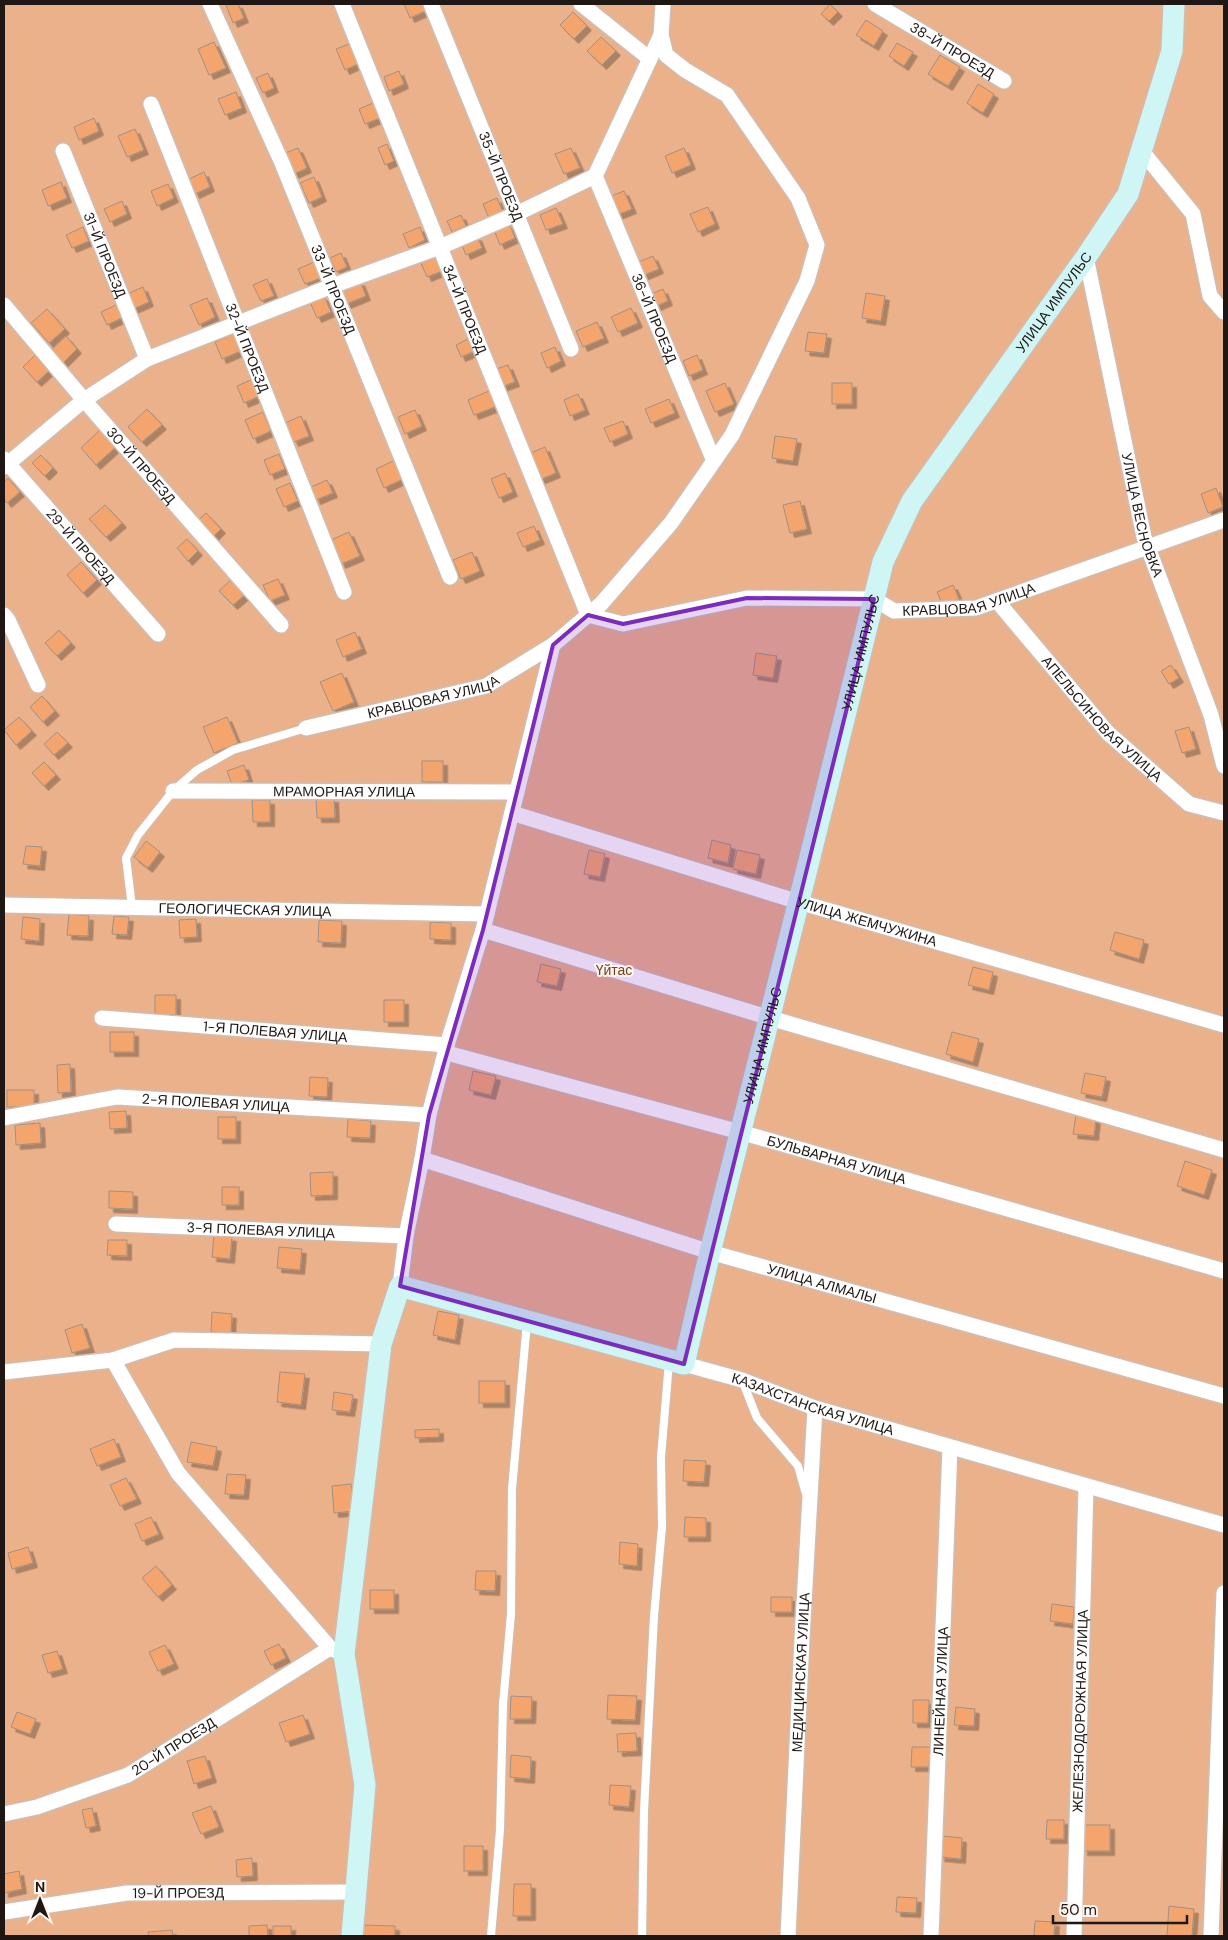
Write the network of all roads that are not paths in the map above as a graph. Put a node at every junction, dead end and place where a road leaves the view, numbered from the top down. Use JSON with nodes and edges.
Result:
{"nodes":[{"id":1,"x":210,"y":4,"type":"edge"},
{"id":2,"x":342,"y":4,"type":"edge"},
{"id":3,"x":431,"y":4,"type":"edge"},
{"id":4,"x":581,"y":4,"type":"edge"},
{"id":5,"x":663,"y":4,"type":"edge"},
{"id":6,"x":875,"y":4,"type":"edge"},
{"id":7,"x":1174,"y":4,"type":"edge"},
{"id":8,"x":661,"y":35,"type":"junction"},
{"id":9,"x":650,"y":59,"type":"junction"},
{"id":10,"x":1004,"y":81,"type":"dead end"},
{"id":11,"x":151,"y":104,"type":"dead end"},
{"id":12,"x":1141,"y":150,"type":"junction"},
{"id":13,"x":62,"y":151,"type":"dead end"},
{"id":14,"x":595,"y":176,"type":"junction"},
{"id":15,"x":516,"y":214,"type":"junction"},
{"id":16,"x":440,"y":247,"type":"junction"},
{"id":17,"x":1086,"y":257,"type":"junction"},
{"id":18,"x":332,"y":286,"type":"junction"},
{"id":19,"x":4,"y":305,"type":"edge"},
{"id":20,"x":1224,"y":312,"type":"edge"},
{"id":21,"x":237,"y":322,"type":"junction"},
{"id":22,"x":571,"y":349,"type":"dead end"},
{"id":23,"x":147,"y":359,"type":"junction"},
{"id":24,"x":84,"y":400,"type":"junction"},
{"id":25,"x":714,"y":461,"type":"junction"},
{"id":26,"x":5,"y":463,"type":"edge"},
{"id":27,"x":1224,"y":520,"type":"edge"},
{"id":28,"x":1148,"y":548,"type":"junction"},
{"id":29,"x":450,"y":578,"type":"dead end"},
{"id":30,"x":344,"y":592,"type":"dead end"},
{"id":31,"x":874,"y":599,"type":"junction"},
{"id":32,"x":997,"y":600,"type":"junction"},
{"id":33,"x":4,"y":615,"type":"edge"},
{"id":34,"x":588,"y":615,"type":"junction"},
{"id":35,"x":281,"y":624,"type":"dead end"},
{"id":36,"x":158,"y":634,"type":"dead end"},
{"id":37,"x":553,"y":645,"type":"junction"},
{"id":38,"x":38,"y":685,"type":"dead end"},
{"id":39,"x":306,"y":728,"type":"joint"},
{"id":40,"x":1224,"y":766,"type":"edge"},
{"id":41,"x":173,"y":791,"type":"junction"},
{"id":42,"x":517,"y":792,"type":"junction"},
{"id":43,"x":512,"y":813,"type":"junction"},
{"id":44,"x":1224,"y":814,"type":"edge"},
{"id":45,"x":799,"y":902,"type":"junction"},
{"id":46,"x":4,"y":905,"type":"edge"},
{"id":47,"x":132,"y":907,"type":"junction"},
{"id":48,"x":487,"y":914,"type":"junction"},
{"id":49,"x":483,"y":930,"type":"junction"},
{"id":50,"x":102,"y":1018,"type":"dead end"},
{"id":51,"x":770,"y":1018,"type":"junction"},
{"id":52,"x":1224,"y":1025,"type":"edge"},
{"id":53,"x":447,"y":1049,"type":"junction"},
{"id":54,"x":429,"y":1115,"type":"junction"},
{"id":55,"x":4,"y":1118,"type":"edge"},
{"id":56,"x":740,"y":1132,"type":"junction"},
{"id":57,"x":1224,"y":1150,"type":"edge"},
{"id":58,"x":422,"y":1159,"type":"junction"},
{"id":59,"x":116,"y":1224,"type":"dead end"},
{"id":60,"x":406,"y":1236,"type":"junction"},
{"id":61,"x":710,"y":1252,"type":"junction"},
{"id":62,"x":1224,"y":1271,"type":"edge"},
{"id":63,"x":400,"y":1286,"type":"junction"},
{"id":64,"x":528,"y":1322,"type":"junction"},
{"id":65,"x":381,"y":1344,"type":"junction"},
{"id":66,"x":113,"y":1360,"type":"junction"},
{"id":67,"x":677,"y":1362,"type":"junction"},
{"id":68,"x":4,"y":1372,"type":"edge"},
{"id":69,"x":742,"y":1380,"type":"junction"},
{"id":70,"x":1224,"y":1396,"type":"edge"},
{"id":71,"x":816,"y":1408,"type":"junction"},
{"id":72,"x":950,"y":1447,"type":"junction"},
{"id":73,"x":1086,"y":1486,"type":"junction"},
{"id":74,"x":809,"y":1508,"type":"junction"},
{"id":75,"x":1224,"y":1525,"type":"edge"},
{"id":76,"x":1224,"y":1593,"type":"edge"},
{"id":77,"x":337,"y":1651,"type":"junction"},
{"id":78,"x":4,"y":1814,"type":"edge"},
{"id":79,"x":356,"y":1892,"type":"junction"},
{"id":80,"x":4,"y":1912,"type":"edge"},
{"id":81,"x":352,"y":1936,"type":"edge"},
{"id":82,"x":491,"y":1936,"type":"edge"},
{"id":83,"x":642,"y":1936,"type":"edge"},
{"id":84,"x":788,"y":1936,"type":"edge"},
{"id":85,"x":932,"y":1936,"type":"edge"},
{"id":86,"x":1074,"y":1936,"type":"edge"},
{"id":87,"x":1211,"y":1936,"type":"edge"}],
"edges":[{"from":1,"to":18,"type":"street","name":"33-Й ПРОЕЗД"},
{"from":2,"to":16,"type":"street","name":"34-Й ПРОЕЗД"},
{"from":3,"to":15,"type":"street","name":"35-Й ПРОЕЗД"},
{"from":4,"to":9,"type":"street"},
{"from":5,"to":8,"type":"street"},
{"from":6,"to":10,"type":"street","name":"38-Й ПРОЕЗД"},
{"from":7,"to":12,"type":"street","name":"УЛИЦА ИМПУЛЬС"},
{"from":8,"to":9,"type":"street"},
{"from":8,"to":25,"type":"street","name":"КРАВЦОВАЯ УЛИЦА"},
{"from":9,"to":14,"type":"street"},
{"from":11,"to":21,"type":"street","name":"32-Й ПРОЕЗД"},
{"from":12,"to":17,"type":"street","name":"УЛИЦА ИМПУЛЬС"},
{"from":12,"to":20,"type":"street"},
{"from":13,"to":23,"type":"street","name":"31-Й ПРОЕЗД"},
{"from":14,"to":15,"type":"street"},
{"from":14,"to":25,"type":"street","name":"36-Й ПРОЕЗД"},
{"from":15,"to":16,"type":"street"},
{"from":15,"to":22,"type":"street","name":"35-Й ПРОЕЗД"},
{"from":16,"to":18,"type":"street"},
{"from":16,"to":34,"type":"street","name":"34-Й ПРОЕЗД"},
{"from":17,"to":28,"type":"street","name":"УЛИЦА ВЕСНОВКА"},
{"from":17,"to":31,"type":"street","name":"УЛИЦА ИМПУЛЬС"},
{"from":18,"to":21,"type":"street"},
{"from":18,"to":29,"type":"street","name":"33-Й ПРОЕЗД"},
{"from":19,"to":24,"type":"street","name":"30-Й ПРОЕЗД"},
{"from":21,"to":23,"type":"street"},
{"from":21,"to":30,"type":"street","name":"32-Й ПРОЕЗД"},
{"from":23,"to":24,"type":"street"},
{"from":24,"to":26,"type":"street"},
{"from":24,"to":35,"type":"street","name":"30-Й ПРОЕЗД"},
{"from":25,"to":34,"type":"street","name":"КРАВЦОВАЯ УЛИЦА"},
{"from":26,"to":36,"type":"street","name":"29-Й ПРОЕЗД"},
{"from":27,"to":28,"type":"street","name":"КРАВЦОВАЯ УЛИЦА"},
{"from":28,"to":32,"type":"street","name":"КРАВЦОВАЯ УЛИЦА"},
{"from":28,"to":40,"type":"street","name":"УЛИЦА ВЕСНОВКА"},
{"from":31,"to":32,"type":"street","name":"КРАВЦОВАЯ УЛИЦА"},
{"from":31,"to":34,"type":"street","name":"КРАВЦОВАЯ УЛИЦА"},
{"from":31,"to":45,"type":"street","name":"УЛИЦА ИМПУЛЬС"},
{"from":32,"to":44,"type":"street","name":"АПЕЛЬСИНОВАЯ УЛИЦА"},
{"from":33,"to":38,"type":"street"},
{"from":34,"to":37,"type":"street","name":"КРАВЦОВАЯ УЛИЦА"},
{"from":37,"to":39,"type":"street","name":"КРАВЦОВАЯ УЛИЦА"},
{"from":37,"to":42,"type":"street"},
{"from":39,"to":41,"type":"lane"},
{"from":41,"to":42,"type":"street","name":"МРАМОРНАЯ УЛИЦА"},
{"from":41,"to":47,"type":"lane"},
{"from":42,"to":43,"type":"street"},
{"from":43,"to":45,"type":"street","name":"УЛИЦА ЖЕМЧУЖИНА"},
{"from":43,"to":48,"type":"street"},
{"from":45,"to":51,"type":"street","name":"УЛИЦА ИМПУЛЬС"},
{"from":45,"to":52,"type":"street","name":"УЛИЦА ЖЕМЧУЖИНА"},
{"from":46,"to":47,"type":"street","name":"ГЕОЛОГИЧЕСКАЯ УЛИЦА"},
{"from":47,"to":48,"type":"street","name":"ГЕОЛОГИЧЕСКАЯ УЛИЦА"},
{"from":48,"to":49,"type":"street"},
{"from":49,"to":51,"type":"street"},
{"from":49,"to":53,"type":"street"},
{"from":50,"to":53,"type":"street","name":"1-Я ПОЛЕВАЯ УЛИЦА"},
{"from":51,"to":56,"type":"street","name":"УЛИЦА ИМПУЛЬС"},
{"from":51,"to":57,"type":"street"},
{"from":53,"to":54,"type":"street"},
{"from":53,"to":56,"type":"street","name":"БУЛЬВАРНАЯ УЛИЦА"},
{"from":54,"to":55,"type":"street","name":"2-Я ПОЛЕВАЯ УЛИЦА"},
{"from":54,"to":58,"type":"street"},
{"from":56,"to":61,"type":"street","name":"УЛИЦА ИМПУЛЬС"},
{"from":56,"to":62,"type":"street","name":"БУЛЬВАРНАЯ УЛИЦА"},
{"from":58,"to":60,"type":"street"},
{"from":58,"to":61,"type":"street","name":"УЛИЦА АЛМАЛЫ"},
{"from":59,"to":60,"type":"street","name":"3-Я ПОЛЕВАЯ УЛИЦА"},
{"from":60,"to":63,"type":"street"},
{"from":61,"to":67,"type":"street","name":"УЛИЦА ИМПУЛЬС"},
{"from":61,"to":70,"type":"street","name":"УЛИЦА АЛМАЛЫ"},
{"from":63,"to":64,"type":"street","name":"КАЗАХСТАНСКАЯ УЛИЦА"},
{"from":63,"to":65,"type":"street"},
{"from":64,"to":67,"type":"street","name":"КАЗАХСТАНСКАЯ УЛИЦА"},
{"from":64,"to":82,"type":"lane"},
{"from":65,"to":66,"type":"street"},
{"from":65,"to":77,"type":"street"},
{"from":66,"to":68,"type":"street"},
{"from":66,"to":77,"type":"street"},
{"from":67,"to":69,"type":"street","name":"КАЗАХСТАНСКАЯ УЛИЦА"},
{"from":67,"to":83,"type":"lane"},
{"from":69,"to":71,"type":"street","name":"КАЗАХСТАНСКАЯ УЛИЦА"},
{"from":69,"to":74,"type":"lane"},
{"from":71,"to":72,"type":"street","name":"КАЗАХСТАНСКАЯ УЛИЦА"},
{"from":71,"to":74,"type":"street","name":"МЕДИЦИНСКАЯ УЛИЦА"},
{"from":72,"to":73,"type":"street","name":"КАЗАХСТАНСКАЯ УЛИЦА"},
{"from":72,"to":85,"type":"street","name":"ЛИНЕЙНАЯ УЛИЦА"},
{"from":73,"to":75,"type":"street","name":"КАЗАХСТАНСКАЯ УЛИЦА"},
{"from":73,"to":86,"type":"street","name":"ЖЕЛЕЗНОДОРОЖНАЯ УЛИЦА"},
{"from":74,"to":84,"type":"street","name":"МЕДИЦИНСКАЯ УЛИЦА"},
{"from":76,"to":87,"type":"street"},
{"from":77,"to":78,"type":"street","name":"20-Й ПРОЕЗД"},
{"from":77,"to":79,"type":"street"},
{"from":79,"to":80,"type":"street","name":"19-Й ПРОЕЗД"},
{"from":79,"to":81,"type":"street"}]}
